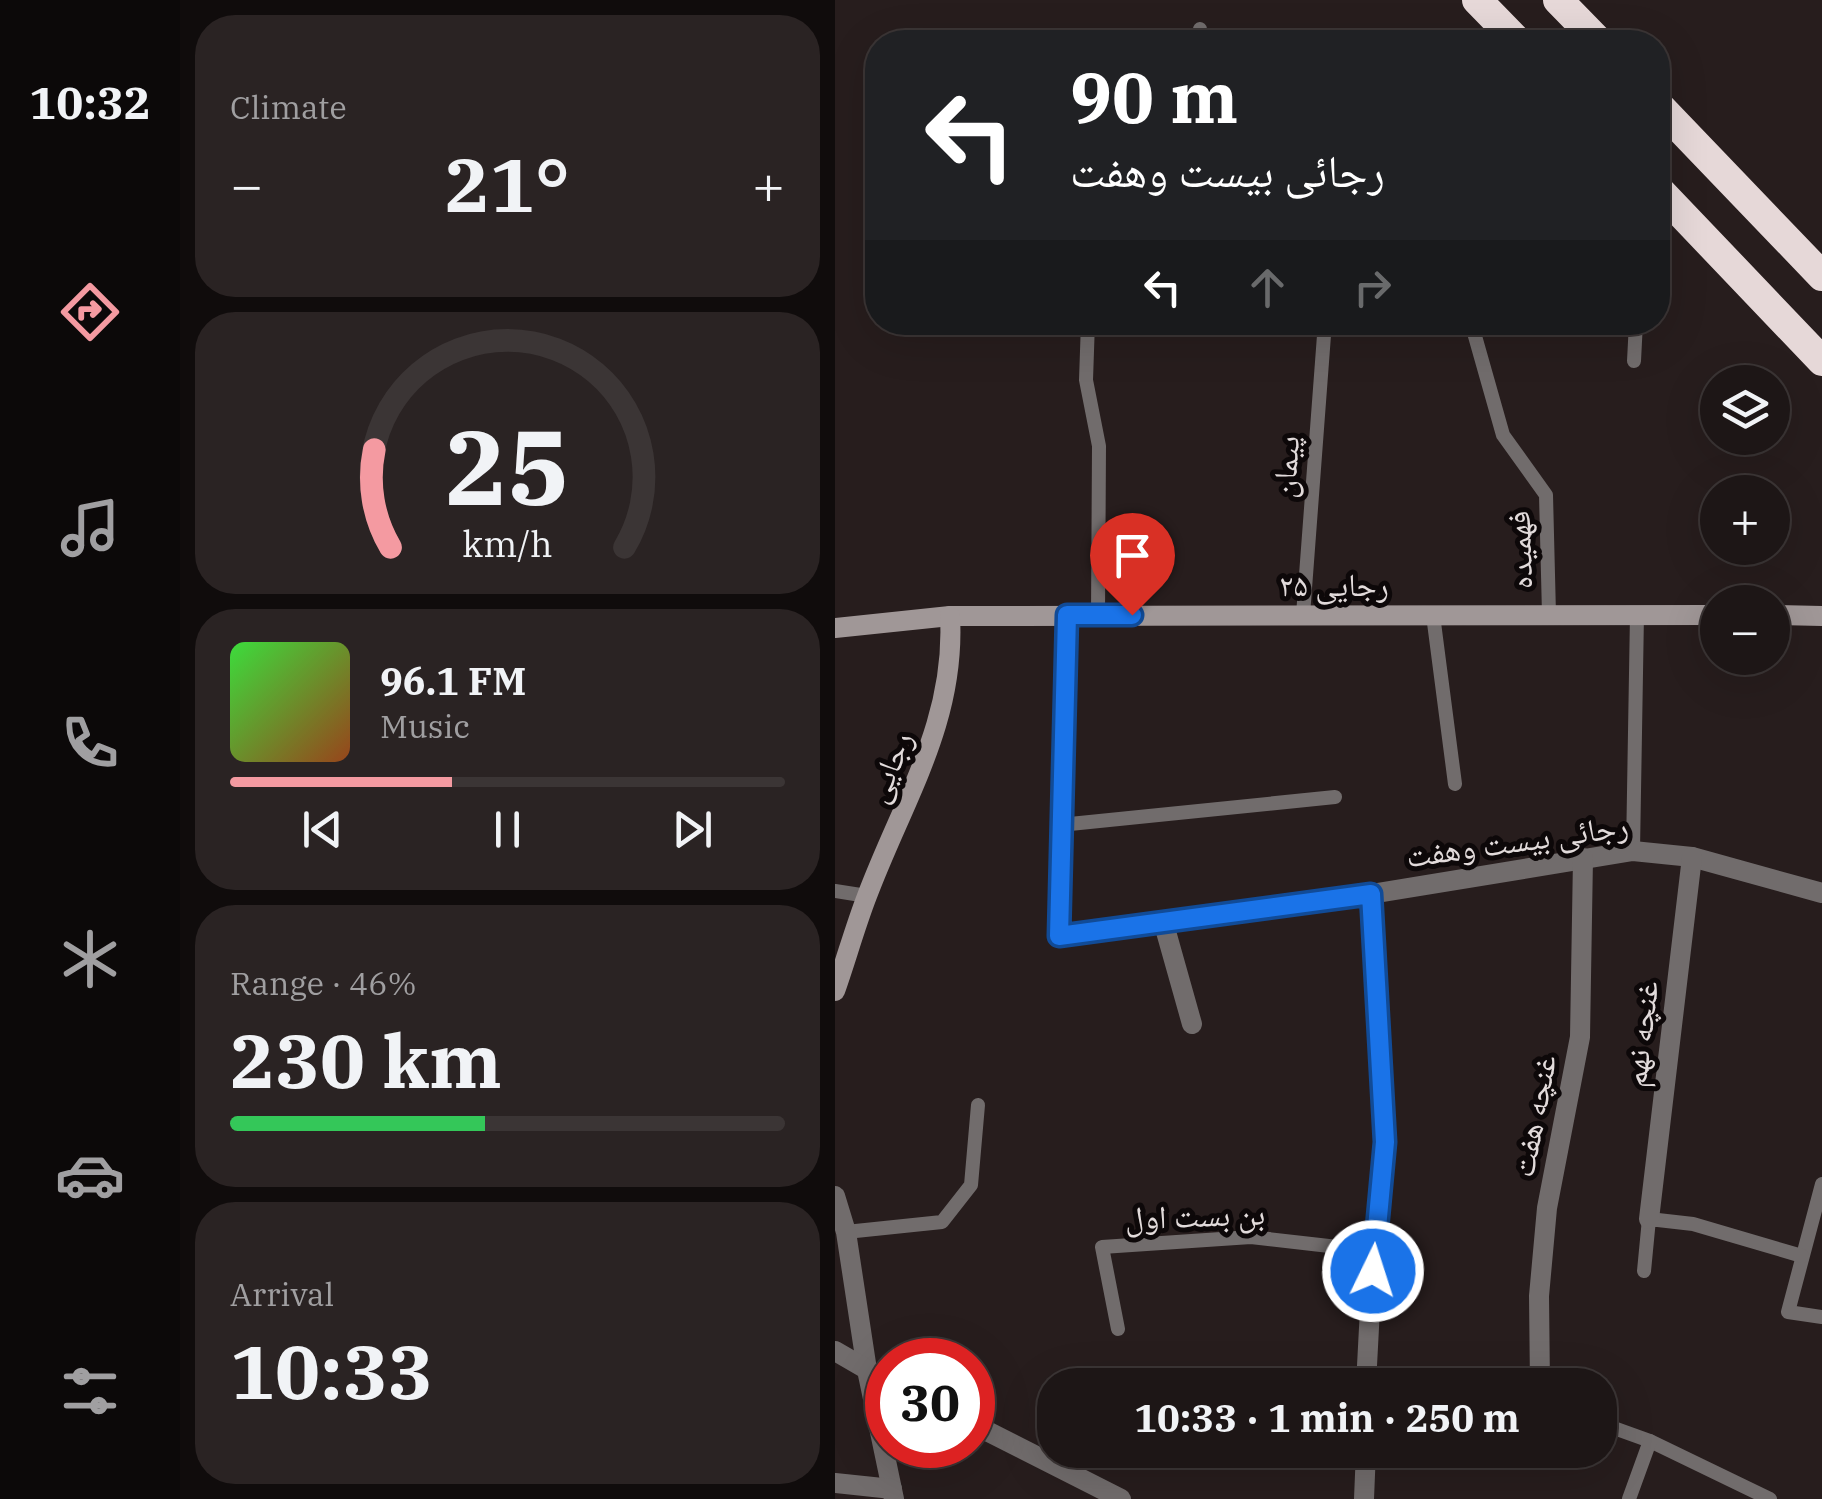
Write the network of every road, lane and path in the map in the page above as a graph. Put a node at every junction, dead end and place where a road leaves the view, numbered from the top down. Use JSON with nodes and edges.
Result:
{"nodes":[{"id":1,"x":1477,"y":0,"type":"edge"},
{"id":2,"x":1558,"y":0,"type":"edge"},
{"id":3,"x":1506,"y":30,"type":"edge"},
{"id":4,"x":1587,"y":30,"type":"edge"},
{"id":5,"x":1670,"y":118,"type":"edge"},
{"id":6,"x":1670,"y":202,"type":"edge"},
{"id":7,"x":1822,"y":276,"type":"edge"},
{"id":8,"x":1088,"y":335,"type":"edge"},
{"id":9,"x":1324,"y":335,"type":"edge"},
{"id":10,"x":1475,"y":335,"type":"edge"},
{"id":11,"x":1636,"y":335,"type":"edge"},
{"id":12,"x":1634,"y":361,"type":"dead end"},
{"id":13,"x":1822,"y":361,"type":"edge"},
{"id":14,"x":1433,"y":614,"type":"junction"},
{"id":15,"x":1549,"y":614,"type":"junction"},
{"id":16,"x":1637,"y":614,"type":"junction"},
{"id":17,"x":1067,"y":615,"type":"junction"},
{"id":18,"x":1098,"y":615,"type":"junction"},
{"id":19,"x":1303,"y":615,"type":"junction"},
{"id":20,"x":1700,"y":615,"type":"edge"},
{"id":21,"x":1790,"y":615,"type":"edge"},
{"id":22,"x":951,"y":616,"type":"junction"},
{"id":23,"x":1822,"y":616,"type":"edge"},
{"id":24,"x":835,"y":628,"type":"edge"},
{"id":25,"x":1455,"y":784,"type":"dead end"},
{"id":26,"x":1335,"y":797,"type":"dead end"},
{"id":27,"x":1060,"y":825,"type":"junction"},
{"id":28,"x":1633,"y":851,"type":"junction"},
{"id":29,"x":1692,"y":856,"type":"junction"},
{"id":30,"x":1583,"y":858,"type":"junction"},
{"id":31,"x":835,"y":890,"type":"edge"},
{"id":32,"x":1822,"y":893,"type":"edge"},
{"id":33,"x":1371,"y":894,"type":"junction"},
{"id":34,"x":867,"y":896,"type":"junction"},
{"id":35,"x":1163,"y":921,"type":"junction"},
{"id":36,"x":1059,"y":936,"type":"joint"},
{"id":37,"x":835,"y":992,"type":"edge"},
{"id":38,"x":1192,"y":1024,"type":"dead end"},
{"id":39,"x":978,"y":1106,"type":"dead end"},
{"id":40,"x":1822,"y":1184,"type":"edge"},
{"id":41,"x":835,"y":1196,"type":"edge"},
{"id":42,"x":1649,"y":1219,"type":"junction"},
{"id":43,"x":846,"y":1232,"type":"junction"},
{"id":44,"x":1373,"y":1251,"type":"junction"},
{"id":45,"x":1802,"y":1256,"type":"junction"},
{"id":46,"x":1645,"y":1271,"type":"dead end"},
{"id":47,"x":1822,"y":1317,"type":"edge"},
{"id":48,"x":1118,"y":1328,"type":"dead end"},
{"id":49,"x":835,"y":1351,"type":"edge"},
{"id":50,"x":865,"y":1357,"type":"edge"},
{"id":51,"x":1367,"y":1368,"type":"edge"},
{"id":52,"x":1540,"y":1368,"type":"edge"},
{"id":53,"x":865,"y":1369,"type":"edge"},
{"id":54,"x":1617,"y":1429,"type":"edge"},
{"id":55,"x":995,"y":1435,"type":"edge"},
{"id":56,"x":1650,"y":1442,"type":"junction"},
{"id":57,"x":888,"y":1468,"type":"edge"},
{"id":58,"x":1365,"y":1468,"type":"edge"},
{"id":59,"x":835,"y":1483,"type":"edge"},
{"id":60,"x":893,"y":1494,"type":"edge"},
{"id":61,"x":1121,"y":1499,"type":"edge"},
{"id":62,"x":1364,"y":1499,"type":"edge"},
{"id":63,"x":1629,"y":1499,"type":"edge"},
{"id":64,"x":1771,"y":1499,"type":"edge"}],
"edges":[{"from":1,"to":3,"type":"highway"},
{"from":2,"to":4,"type":"highway"},
{"from":5,"to":7,"type":"highway"},
{"from":6,"to":13,"type":"highway"},
{"from":8,"to":18,"type":"lane"},
{"from":9,"to":19,"type":"lane","name":"پیمان"},
{"from":10,"to":15,"type":"lane","name":"فهمیده"},
{"from":11,"to":12,"type":"lane"},
{"from":14,"to":15,"type":"street","name":"رجایی ۲۵"},
{"from":14,"to":19,"type":"street","name":"رجایی ۲۵"},
{"from":14,"to":25,"type":"lane"},
{"from":15,"to":16,"type":"street","name":"رجایی ۲۵"},
{"from":16,"to":20,"type":"street","name":"رجایی ۲۵"},
{"from":16,"to":28,"type":"lane"},
{"from":17,"to":18,"type":"street","name":"رجایی ۲۵"},
{"from":17,"to":22,"type":"street","name":"رجایی ۲۵"},
{"from":17,"to":27,"type":"lane","name":"رجائی بیست وهفت"},
{"from":18,"to":19,"type":"street","name":"رجایی ۲۵"},
{"from":21,"to":23,"type":"street"},
{"from":22,"to":24,"type":"street","name":"رجایی ۲۵"},
{"from":22,"to":34,"type":"street","name":"رجایی"},
{"from":26,"to":27,"type":"lane"},
{"from":27,"to":36,"type":"lane","name":"رجائی بیست وهفت"},
{"from":28,"to":29,"type":"street","name":"رجائی بیست وهفت"},
{"from":28,"to":30,"type":"street","name":"رجائی بیست وهفت"},
{"from":29,"to":32,"type":"street","name":"رجائی بیست وهفت"},
{"from":29,"to":42,"type":"street","name":"غنچه نهم"},
{"from":30,"to":33,"type":"street","name":"رجائی بیست وهفت"},
{"from":30,"to":52,"type":"street","name":"غنچه هفت"},
{"from":31,"to":34,"type":"lane"},
{"from":33,"to":35,"type":"street","name":"رجائی بیست وهفت"},
{"from":33,"to":44,"type":"street"},
{"from":34,"to":37,"type":"street","name":"رجایی"},
{"from":35,"to":36,"type":"street","name":"رجائی بیست وهفت"},
{"from":35,"to":38,"type":"street"},
{"from":39,"to":43,"type":"lane"},
{"from":40,"to":45,"type":"lane"},
{"from":41,"to":43,"type":"street"},
{"from":42,"to":45,"type":"lane"},
{"from":42,"to":46,"type":"lane"},
{"from":43,"to":50,"type":"street"},
{"from":44,"to":48,"type":"lane","name":"بن بست اول"},
{"from":44,"to":51,"type":"street"},
{"from":45,"to":47,"type":"lane"},
{"from":49,"to":53,"type":"street"},
{"from":54,"to":56,"type":"lane"},
{"from":55,"to":61,"type":"street"},
{"from":56,"to":63,"type":"lane"},
{"from":56,"to":64,"type":"lane"},
{"from":57,"to":60,"type":"street"},
{"from":58,"to":62,"type":"street"},
{"from":59,"to":60,"type":"street"}]}
